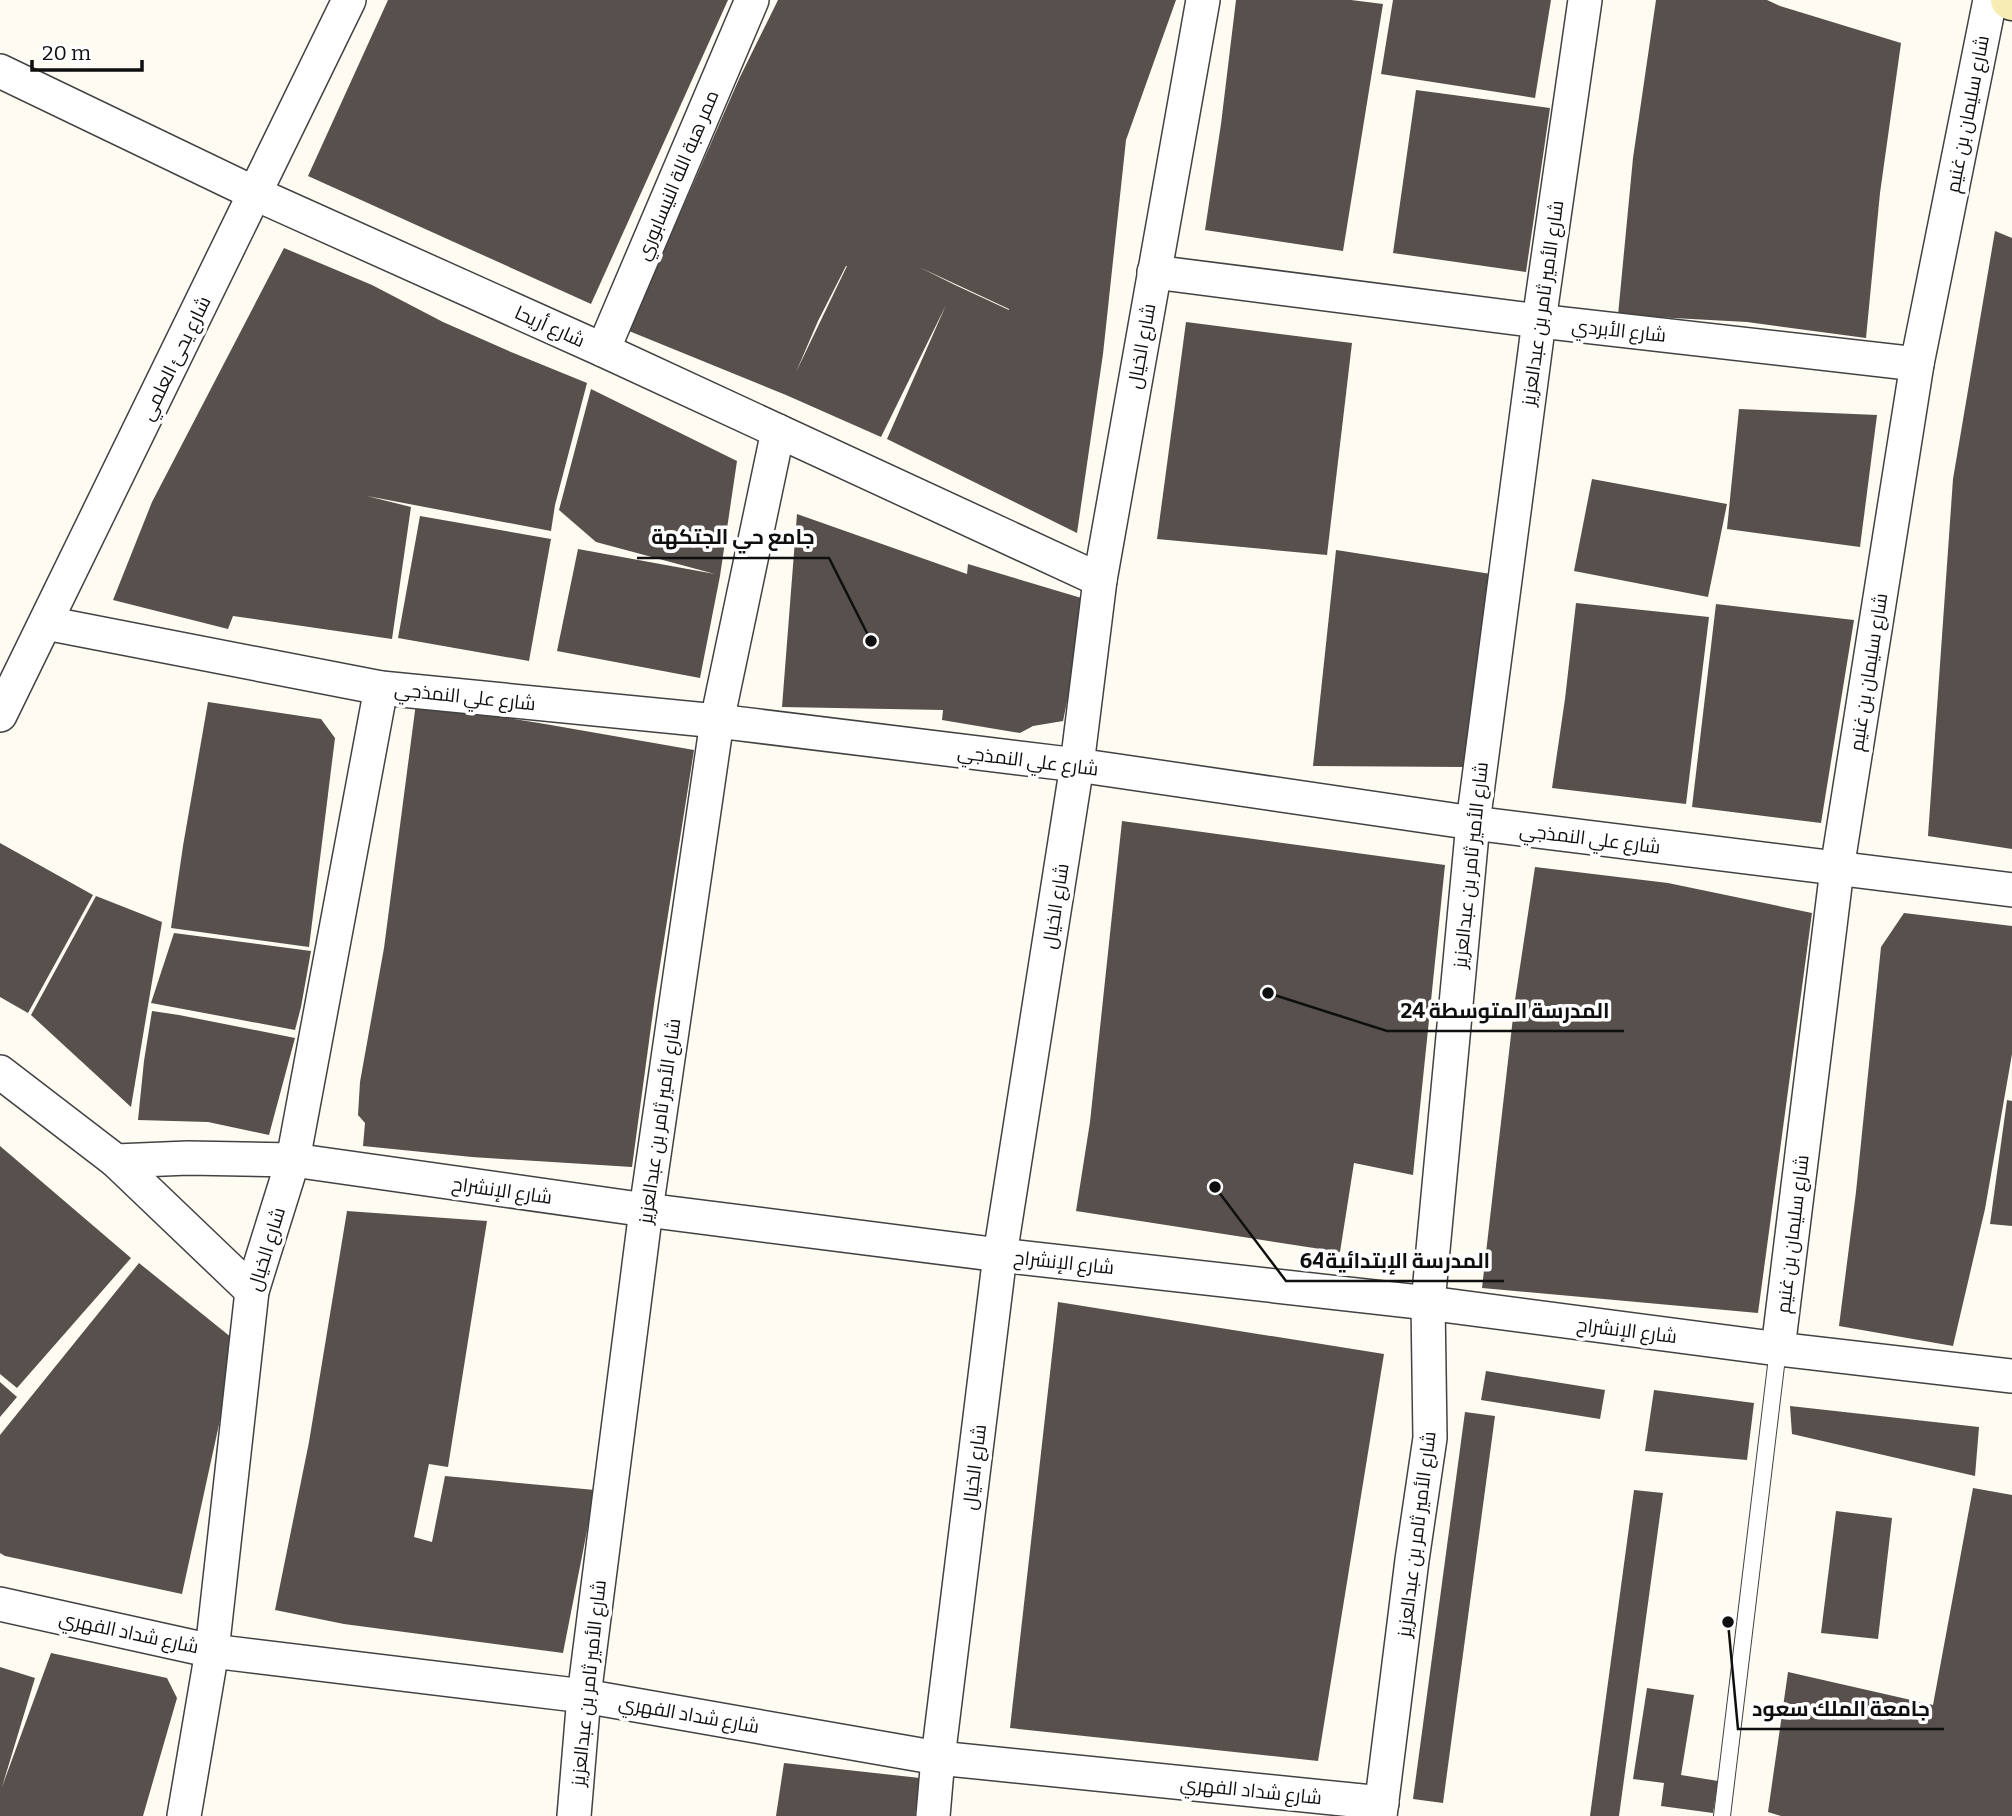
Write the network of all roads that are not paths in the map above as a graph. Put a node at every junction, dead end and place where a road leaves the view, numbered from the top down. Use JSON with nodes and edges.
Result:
{"nodes":[{"id":1,"x":349,"y":0,"type":"edge"},
{"id":2,"x":752,"y":0,"type":"edge"},
{"id":3,"x":1203,"y":0,"type":"edge"},
{"id":4,"x":1585,"y":0,"type":"edge"},
{"id":5,"x":1990,"y":0,"type":"edge"},
{"id":6,"x":0,"y":71,"type":"edge"},
{"id":7,"x":256,"y":194,"type":"junction"},
{"id":8,"x":1154,"y":272,"type":"junction"},
{"id":9,"x":1539,"y":321,"type":"junction"},
{"id":10,"x":603,"y":350,"type":"junction"},
{"id":11,"x":1917,"y":364,"type":"junction"},
{"id":12,"x":778,"y":431,"type":"junction"},
{"id":13,"x":1100,"y":580,"type":"junction"},
{"id":14,"x":46,"y":623,"type":"junction"},
{"id":15,"x":381,"y":688,"type":"junction"},
{"id":16,"x":0,"y":715,"type":"edge"},
{"id":17,"x":717,"y":721,"type":"junction"},
{"id":18,"x":1077,"y":765,"type":"junction"},
{"id":19,"x":1473,"y":823,"type":"junction"},
{"id":20,"x":1837,"y":869,"type":"junction"},
{"id":21,"x":2012,"y":890,"type":"edge"},
{"id":22,"x":0,"y":1072,"type":"edge"},
{"id":23,"x":293,"y":1160,"type":"junction"},
{"id":24,"x":116,"y":1161,"type":"junction"},
{"id":25,"x":646,"y":1210,"type":"junction"},
{"id":26,"x":1000,"y":1255,"type":"junction"},
{"id":27,"x":252,"y":1291,"type":"junction"},
{"id":28,"x":1428,"y":1303,"type":"junction"},
{"id":29,"x":1778,"y":1349,"type":"junction"},
{"id":30,"x":2012,"y":1376,"type":"edge"},
{"id":31,"x":0,"y":1604,"type":"edge"},
{"id":32,"x":212,"y":1651,"type":"junction"},
{"id":33,"x":584,"y":1696,"type":"junction"},
{"id":34,"x":938,"y":1758,"type":"junction"},
{"id":35,"x":1381,"y":1810,"type":"edge"},
{"id":36,"x":184,"y":1816,"type":"edge"},
{"id":37,"x":574,"y":1816,"type":"edge"},
{"id":38,"x":933,"y":1816,"type":"edge"},
{"id":39,"x":1722,"y":1816,"type":"edge"}],
"edges":[{"from":1,"to":7,"type":"street","name":"شارع يحئ العلمي"},
{"from":2,"to":10,"type":"street","name":"ممر هبة اللة النيسابوري"},
{"from":3,"to":8,"type":"street","name":"شارع الخيال"},
{"from":4,"to":9,"type":"street","name":"شارع الأمير ثامر بن عبدالعزيز"},
{"from":5,"to":11,"type":"street","name":"شارع سليمان بن غنيم"},
{"from":6,"to":7,"type":"street","name":"شارع أريحا"},
{"from":7,"to":10,"type":"street","name":"شارع أريحا"},
{"from":7,"to":14,"type":"street","name":"شارع يحئ العلمي"},
{"from":8,"to":9,"type":"street","name":"شارع الأبردي"},
{"from":8,"to":13,"type":"street","name":"شارع الخيال"},
{"from":9,"to":11,"type":"street","name":"شارع الأبردي"},
{"from":9,"to":19,"type":"street","name":"شارع الأمير ثامر بن عبدالعزيز"},
{"from":10,"to":12,"type":"street","name":"شارع أريحا"},
{"from":11,"to":20,"type":"street","name":"شارع سليمان بن غنيم"},
{"from":12,"to":13,"type":"street","name":"شارع أريحا"},
{"from":12,"to":17,"type":"street","name":"شارع الأمير ثامر بن عبدالعزيز"},
{"from":13,"to":18,"type":"street","name":"شارع الخيال"},
{"from":14,"to":15,"type":"street","name":"شارع علي النمذجي"},
{"from":14,"to":16,"type":"street","name":"شارع يحئ العلمي"},
{"from":15,"to":17,"type":"street","name":"شارع علي النمذجي"},
{"from":15,"to":23,"type":"street","name":"شارع الخيال"},
{"from":17,"to":18,"type":"street","name":"شارع علي النمذجي"},
{"from":17,"to":25,"type":"street","name":"شارع الأمير ثامر بن عبدالعزيز"},
{"from":18,"to":19,"type":"street","name":"شارع علي النمذجي"},
{"from":18,"to":26,"type":"street","name":"شارع الخيال"},
{"from":19,"to":20,"type":"street","name":"شارع علي النمذجي"},
{"from":19,"to":28,"type":"street","name":"شارع الأمير ثامر بن عبدالعزيز"},
{"from":20,"to":21,"type":"street","name":"شارع علي النمذجي"},
{"from":20,"to":29,"type":"street","name":"شارع سليمان بن غنيم"},
{"from":22,"to":24,"type":"street"},
{"from":23,"to":24,"type":"street","name":"شارع الإنشراح"},
{"from":23,"to":25,"type":"street","name":"شارع الإنشراح"},
{"from":23,"to":27,"type":"street","name":"شارع الخيال"},
{"from":24,"to":27,"type":"street"},
{"from":25,"to":26,"type":"street","name":"شارع الإنشراح"},
{"from":25,"to":33,"type":"street","name":"شارع الأمير ثامر بن عبدالعزيز"},
{"from":26,"to":28,"type":"street","name":"شارع الإنشراح"},
{"from":26,"to":34,"type":"street","name":"شارع الخيال"},
{"from":27,"to":32,"type":"street","name":"شارع الخيال"},
{"from":28,"to":29,"type":"street","name":"شارع الإنشراح"},
{"from":28,"to":35,"type":"street","name":"شارع الأمير ثامر بن عبدالعزيز"},
{"from":29,"to":30,"type":"street","name":"شارع الإنشراح"},
{"from":29,"to":39,"type":"lane"},
{"from":31,"to":32,"type":"street","name":"شارع شداد الفهري"},
{"from":32,"to":33,"type":"street","name":"شارع شداد الفهري"},
{"from":32,"to":36,"type":"street","name":"شارع الخيال"},
{"from":33,"to":34,"type":"street","name":"شارع شداد الفهري"},
{"from":33,"to":37,"type":"street","name":"شارع الأمير ثامر بن عبدالعزيز"},
{"from":34,"to":35,"type":"street","name":"شارع شداد الفهري"},
{"from":34,"to":38,"type":"street","name":"شارع الخيال"}]}
